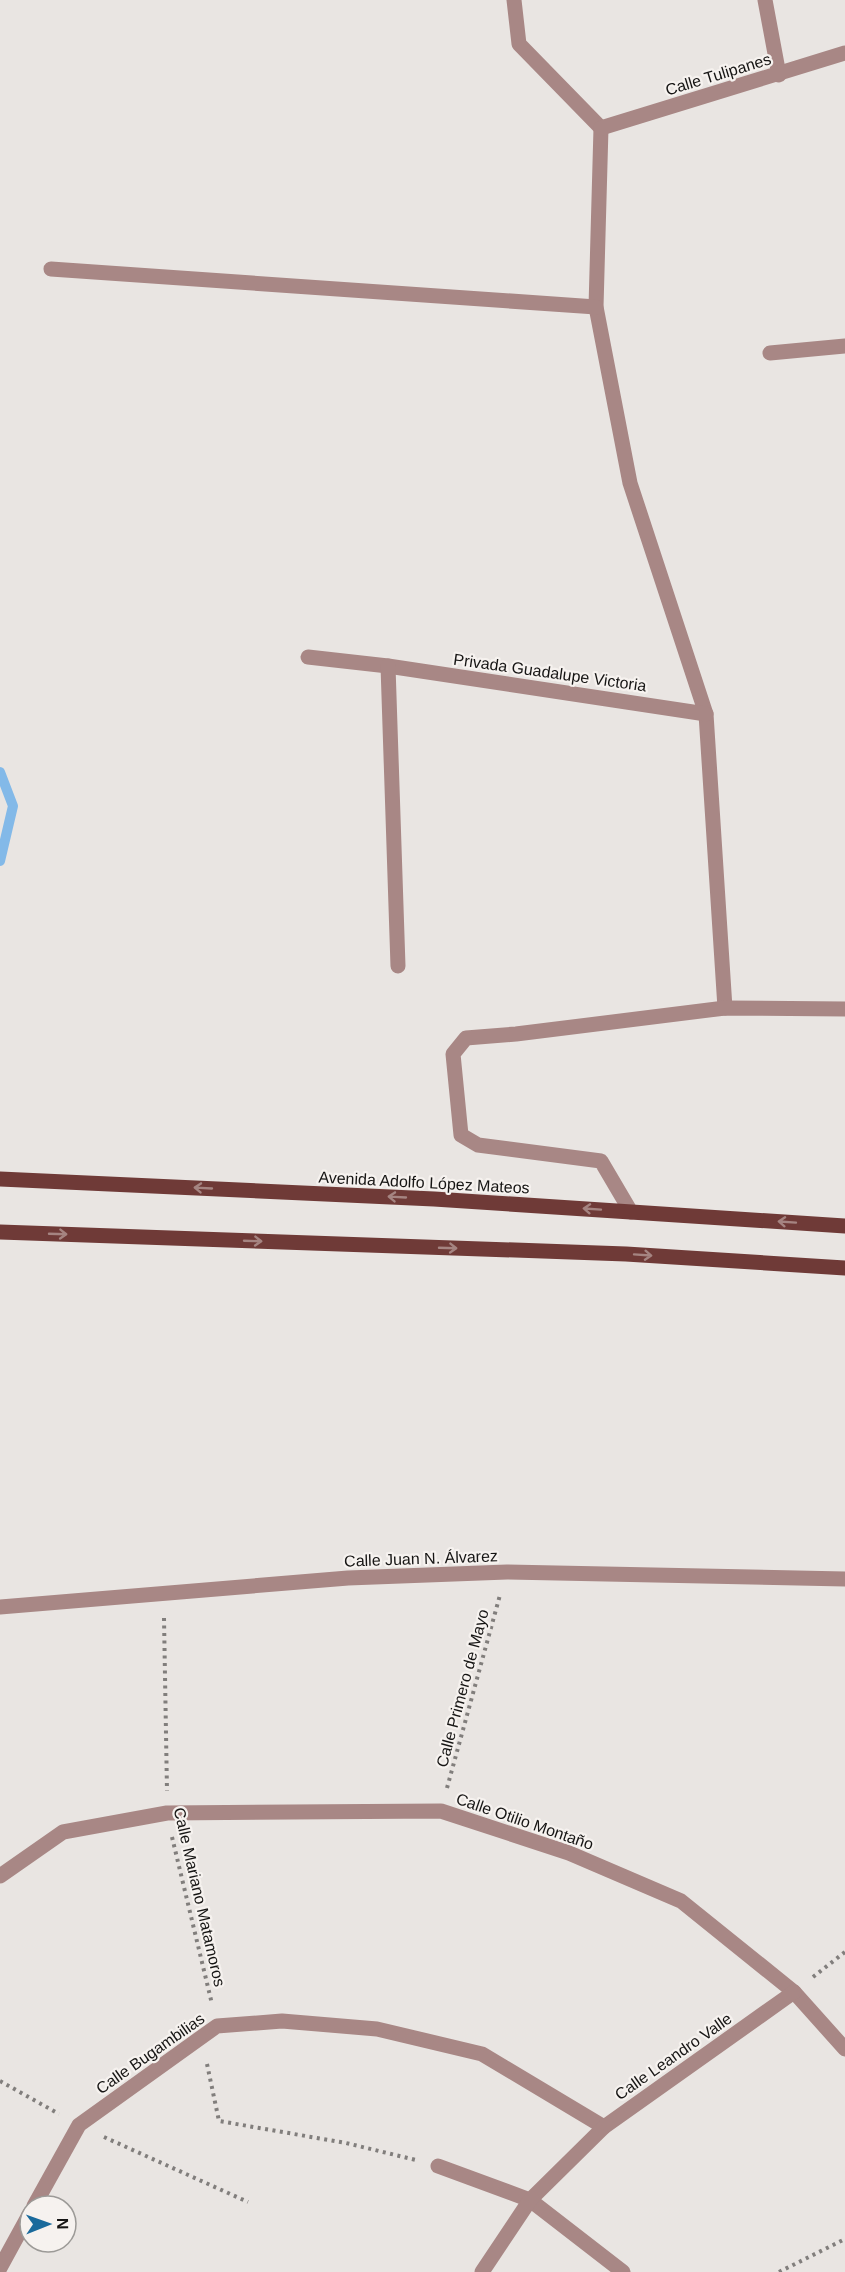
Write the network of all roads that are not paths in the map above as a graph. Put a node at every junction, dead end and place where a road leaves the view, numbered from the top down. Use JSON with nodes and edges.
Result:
{"nodes":[{"id":1,"x":514,"y":0,"type":"edge"},
{"id":2,"x":765,"y":0,"type":"edge"},
{"id":3,"x":845,"y":53,"type":"edge"},
{"id":4,"x":780,"y":75,"type":"junction"},
{"id":5,"x":601,"y":128,"type":"junction"},
{"id":6,"x":51,"y":269,"type":"dead end"},
{"id":7,"x":596,"y":307,"type":"junction"},
{"id":8,"x":845,"y":346,"type":"edge"},
{"id":9,"x":770,"y":353,"type":"dead end"},
{"id":10,"x":308,"y":657,"type":"dead end"},
{"id":11,"x":388,"y":666,"type":"junction"},
{"id":12,"x":706,"y":714,"type":"junction"},
{"id":13,"x":398,"y":966,"type":"dead end"},
{"id":14,"x":725,"y":1008,"type":"junction"},
{"id":15,"x":845,"y":1009,"type":"edge"},
{"id":16,"x":0,"y":1179,"type":"edge"},
{"id":17,"x":631,"y":1212,"type":"junction"},
{"id":18,"x":845,"y":1226,"type":"edge"},
{"id":19,"x":0,"y":1232,"type":"edge"},
{"id":20,"x":845,"y":1268,"type":"edge"},
{"id":21,"x":845,"y":1579,"type":"edge"},
{"id":22,"x":0,"y":1607,"type":"edge"},
{"id":23,"x":0,"y":1876,"type":"edge"},
{"id":24,"x":794,"y":1992,"type":"junction"},
{"id":25,"x":845,"y":2049,"type":"edge"},
{"id":26,"x":604,"y":2127,"type":"junction"},
{"id":27,"x":438,"y":2166,"type":"road end"},
{"id":28,"x":41,"y":2194,"type":"edge"},
{"id":29,"x":530,"y":2200,"type":"junction"},
{"id":30,"x":18,"y":2235,"type":"edge"},
{"id":31,"x":0,"y":2268,"type":"edge"},
{"id":32,"x":482,"y":2272,"type":"edge"},
{"id":33,"x":623,"y":2272,"type":"edge"}],
"edges":[{"from":1,"to":5,"type":"street"},
{"from":2,"to":4,"type":"street"},
{"from":3,"to":4,"type":"street","name":"Calle Tulipanes"},
{"from":4,"to":5,"type":"street","name":"Calle Tulipanes"},
{"from":5,"to":7,"type":"street"},
{"from":6,"to":7,"type":"street"},
{"from":7,"to":12,"type":"street"},
{"from":8,"to":9,"type":"street"},
{"from":10,"to":11,"type":"street","name":"Privada Guadalupe Victoria"},
{"from":11,"to":12,"type":"street","name":"Privada Guadalupe Victoria"},
{"from":11,"to":13,"type":"street"},
{"from":12,"to":14,"type":"street"},
{"from":14,"to":15,"type":"street"},
{"from":14,"to":17,"type":"street"},
{"from":17,"to":16,"type":"main road","name":"Avenida Adolfo López Mateos","one_way":true},
{"from":18,"to":17,"type":"main road","name":"Avenida Adolfo López Mateos","one_way":true},
{"from":19,"to":20,"type":"main road","one_way":true},
{"from":21,"to":22,"type":"street","name":"Calle Juan N. Álvarez"},
{"from":23,"to":24,"type":"street","name":"Calle Otilio Montaño"},
{"from":24,"to":25,"type":"street","name":"Calle Otilio Montaño"},
{"from":24,"to":26,"type":"street","name":"Calle Leandro Valle"},
{"from":26,"to":28,"type":"street","name":"Calle Bugambilias"},
{"from":26,"to":29,"type":"street","name":"Calle Leandro Valle"},
{"from":27,"to":29,"type":"street"},
{"from":29,"to":32,"type":"street","name":"Calle Leandro Valle"},
{"from":29,"to":33,"type":"street"},
{"from":30,"to":31,"type":"street"}]}
